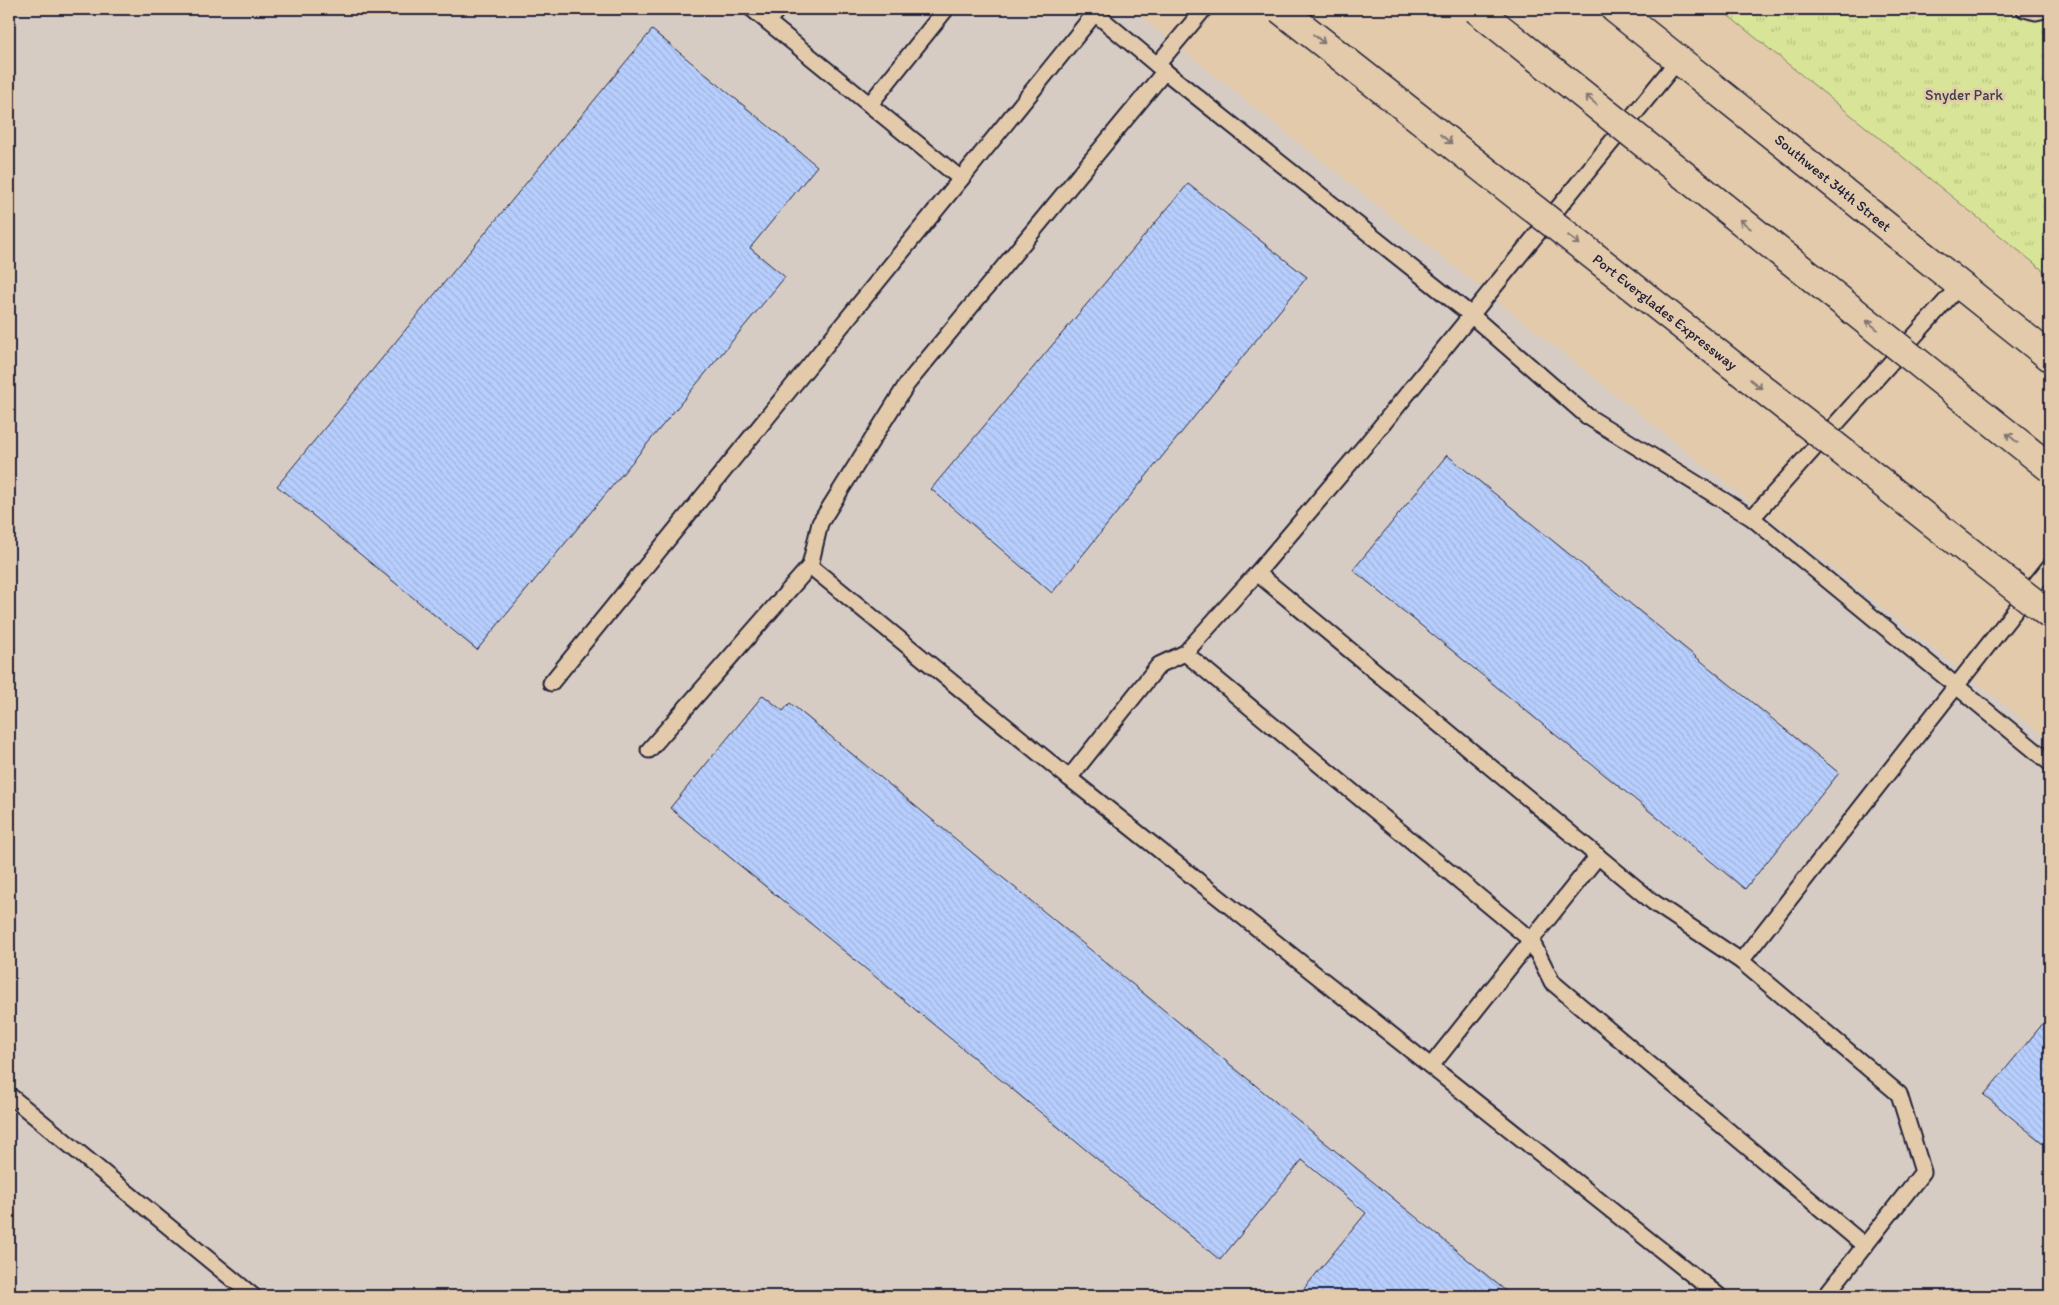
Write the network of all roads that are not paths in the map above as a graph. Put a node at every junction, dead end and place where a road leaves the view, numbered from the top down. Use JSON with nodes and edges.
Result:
{"nodes":[{"id":1,"x":752,"y":9,"type":"edge"},
{"id":2,"x":778,"y":9,"type":"edge"},
{"id":3,"x":946,"y":9,"type":"edge"},
{"id":4,"x":1204,"y":9,"type":"edge"},
{"id":5,"x":1280,"y":9,"type":"edge"},
{"id":6,"x":1476,"y":9,"type":"edge"},
{"id":7,"x":1615,"y":9,"type":"edge"},
{"id":8,"x":2024,"y":9,"type":"edge"},
{"id":9,"x":2050,"y":9,"type":"edge"},
{"id":10,"x":1093,"y":11,"type":"edge"},
{"id":11,"x":768,"y":21,"type":"junction"},
{"id":12,"x":1678,"y":59,"type":"junction"},
{"id":13,"x":1161,"y":68,"type":"junction"},
{"id":14,"x":870,"y":104,"type":"junction"},
{"id":15,"x":961,"y":179,"type":"junction"},
{"id":16,"x":1960,"y":285,"type":"junction"},
{"id":17,"x":1471,"y":315,"type":"junction"},
{"id":18,"x":2050,"y":357,"type":"edge"},
{"id":19,"x":2050,"y":468,"type":"edge"},
{"id":20,"x":1752,"y":518,"type":"junction"},
{"id":21,"x":810,"y":566,"type":"junction"},
{"id":22,"x":2050,"y":566,"type":"edge"},
{"id":23,"x":1257,"y":574,"type":"junction"},
{"id":24,"x":2050,"y":615,"type":"edge"},
{"id":25,"x":1185,"y":653,"type":"junction"},
{"id":26,"x":551,"y":683,"type":"dead end"},
{"id":27,"x":1955,"y":687,"type":"junction"},
{"id":28,"x":649,"y":750,"type":"dead end"},
{"id":29,"x":2050,"y":763,"type":"edge"},
{"id":30,"x":1069,"y":778,"type":"junction"},
{"id":31,"x":1598,"y":856,"type":"junction"},
{"id":32,"x":1531,"y":940,"type":"junction"},
{"id":33,"x":1741,"y":960,"type":"junction"},
{"id":34,"x":1431,"y":1066,"type":"junction"},
{"id":35,"x":9,"y":1095,"type":"edge"},
{"id":36,"x":1864,"y":1246,"type":"junction"},
{"id":37,"x":253,"y":1296,"type":"edge"},
{"id":38,"x":1719,"y":1296,"type":"edge"},
{"id":39,"x":1825,"y":1296,"type":"edge"}],
"edges":[{"from":1,"to":11,"type":"lane"},
{"from":2,"to":11,"type":"lane"},
{"from":3,"to":14,"type":"lane"},
{"from":4,"to":13,"type":"lane"},
{"from":5,"to":24,"type":"main road","name":"Port Everglades Expressway","one_way":true,"bridge":true},
{"from":19,"to":6,"type":"main road","one_way":true,"bridge":true},
{"from":7,"to":12,"type":"main road","name":"Southwest 34th Street"},
{"from":8,"to":9,"type":"lane"},
{"from":10,"to":13,"type":"lane"},
{"from":10,"to":15,"type":"lane"},
{"from":11,"to":14,"type":"lane"},
{"from":12,"to":16,"type":"main road","name":"Southwest 34th Street"},
{"from":12,"to":17,"type":"lane"},
{"from":13,"to":17,"type":"lane"},
{"from":13,"to":21,"type":"lane"},
{"from":14,"to":15,"type":"lane"},
{"from":15,"to":26,"type":"lane"},
{"from":16,"to":18,"type":"main road","name":"Southwest 34th Street"},
{"from":16,"to":20,"type":"lane"},
{"from":17,"to":20,"type":"lane"},
{"from":17,"to":23,"type":"lane"},
{"from":20,"to":27,"type":"lane"},
{"from":21,"to":28,"type":"lane"},
{"from":21,"to":30,"type":"lane"},
{"from":22,"to":27,"type":"lane"},
{"from":23,"to":25,"type":"lane"},
{"from":23,"to":31,"type":"lane"},
{"from":25,"to":30,"type":"lane"},
{"from":25,"to":32,"type":"lane"},
{"from":27,"to":29,"type":"lane"},
{"from":27,"to":33,"type":"lane"},
{"from":30,"to":34,"type":"lane"},
{"from":31,"to":32,"type":"lane"},
{"from":31,"to":33,"type":"lane"},
{"from":32,"to":34,"type":"lane"},
{"from":32,"to":36,"type":"lane"},
{"from":33,"to":36,"type":"lane"},
{"from":34,"to":38,"type":"lane"},
{"from":35,"to":37,"type":"lane"},
{"from":36,"to":39,"type":"lane"}]}
